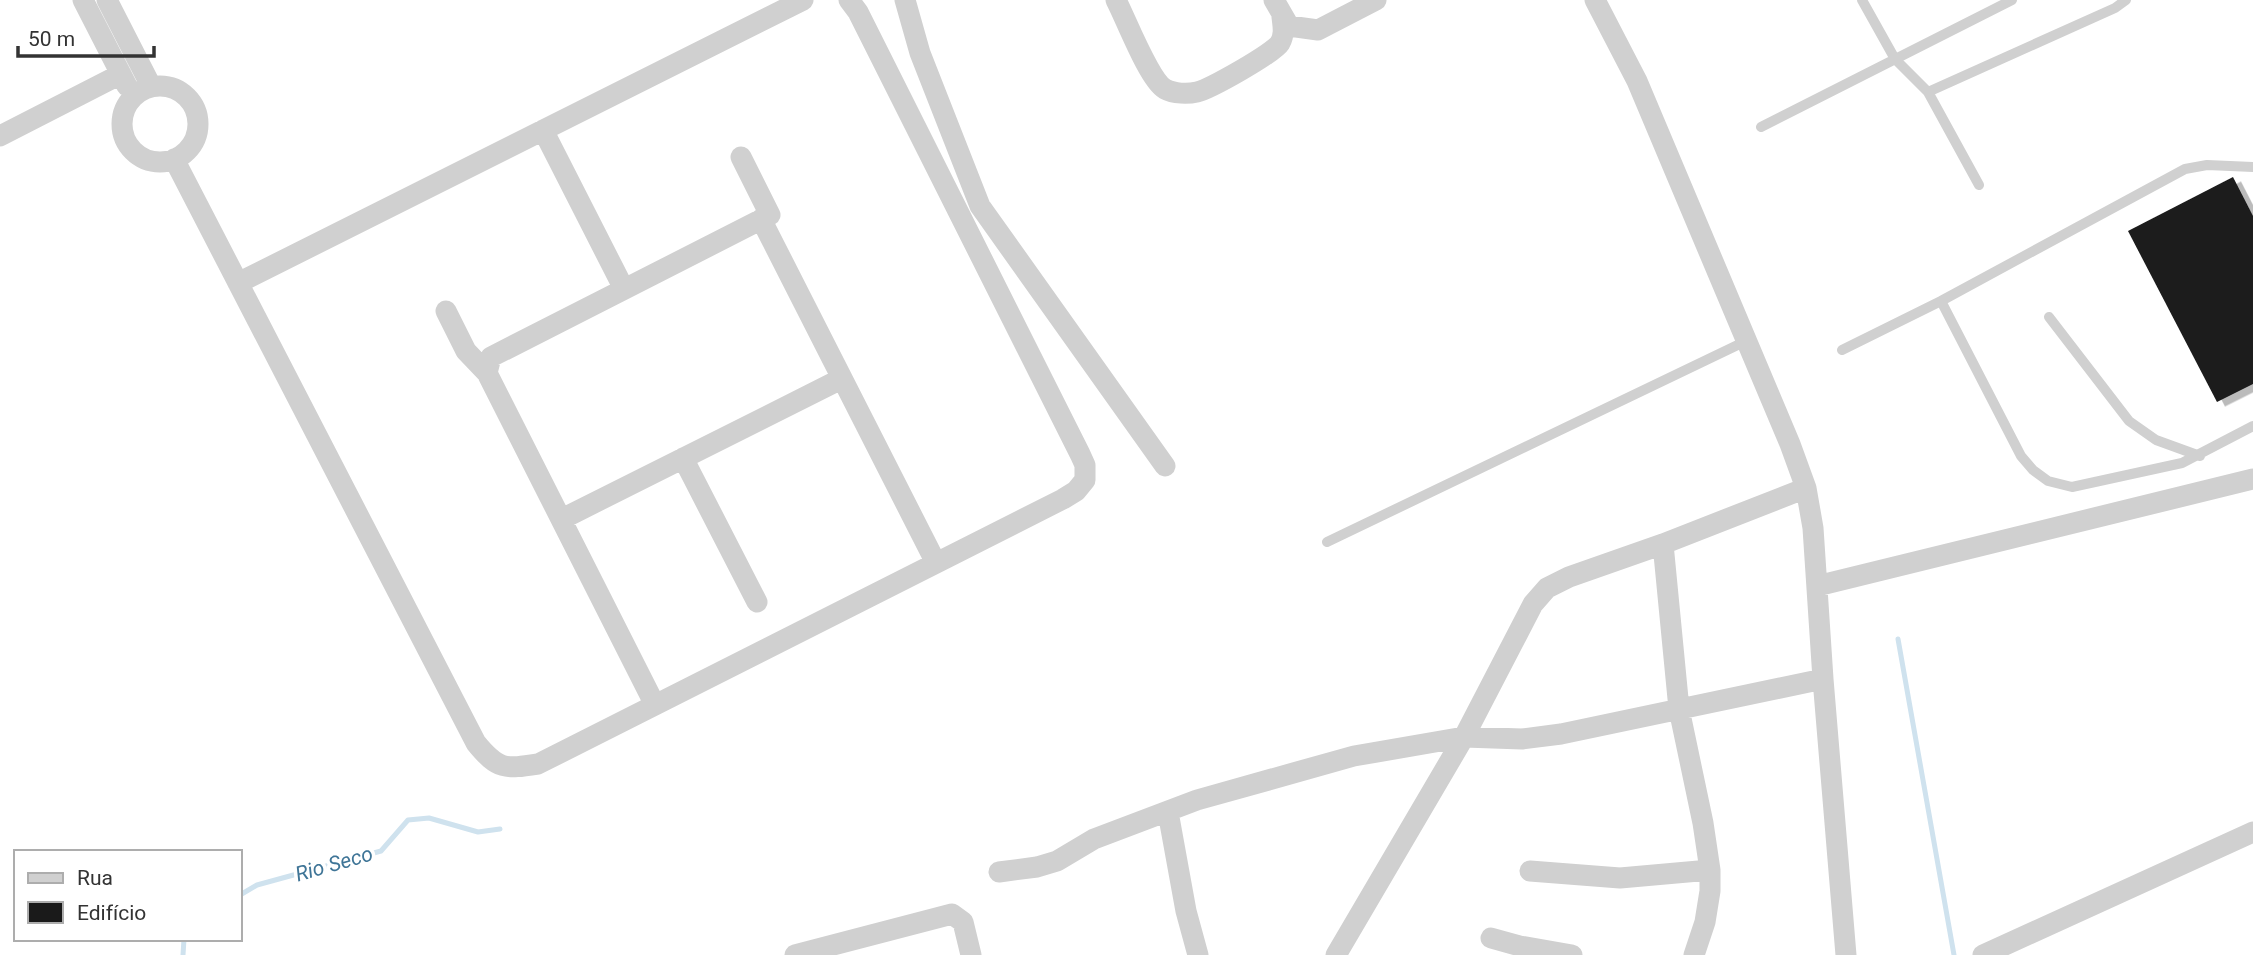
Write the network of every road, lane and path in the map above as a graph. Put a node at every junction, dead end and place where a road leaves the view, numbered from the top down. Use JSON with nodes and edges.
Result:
{"nodes":[{"id":1,"x":83,"y":0,"type":"edge"},
{"id":2,"x":107,"y":0,"type":"edge"},
{"id":3,"x":803,"y":0,"type":"edge"},
{"id":4,"x":849,"y":0,"type":"edge"},
{"id":5,"x":905,"y":0,"type":"edge"},
{"id":6,"x":1116,"y":0,"type":"edge"},
{"id":7,"x":1376,"y":0,"type":"edge"},
{"id":8,"x":1595,"y":0,"type":"edge"},
{"id":9,"x":1862,"y":0,"type":"edge"},
{"id":10,"x":2012,"y":0,"type":"edge"},
{"id":11,"x":2126,"y":0,"type":"edge"},
{"id":12,"x":1278,"y":8,"type":"edge"},
{"id":13,"x":1895,"y":59,"type":"junction"},
{"id":14,"x":121,"y":74,"type":"junction"},
{"id":15,"x":142,"y":92,"type":"junction"},
{"id":16,"x":1928,"y":92,"type":"junction"},
{"id":17,"x":1761,"y":127,"type":"dead end"},
{"id":18,"x":543,"y":130,"type":"junction"},
{"id":19,"x":0,"y":136,"type":"edge"},
{"id":20,"x":741,"y":157,"type":"dead end"},
{"id":21,"x":174,"y":159,"type":"junction"},
{"id":22,"x":2253,"y":167,"type":"edge"},
{"id":23,"x":1979,"y":185,"type":"dead end"},
{"id":24,"x":761,"y":219,"type":"junction"},
{"id":25,"x":239,"y":284,"type":"junction"},
{"id":26,"x":624,"y":289,"type":"junction"},
{"id":27,"x":1941,"y":301,"type":"junction"},
{"id":28,"x":446,"y":311,"type":"dead end"},
{"id":29,"x":2049,"y":317,"type":"dead end"},
{"id":30,"x":1746,"y":341,"type":"junction"},
{"id":31,"x":1842,"y":350,"type":"dead end"},
{"id":32,"x":487,"y":373,"type":"junction"},
{"id":33,"x":841,"y":379,"type":"junction"},
{"id":34,"x":2253,"y":426,"type":"edge"},
{"id":35,"x":2200,"y":456,"type":"junction"},
{"id":36,"x":683,"y":458,"type":"junction"},
{"id":37,"x":1165,"y":466,"type":"dead end"},
{"id":38,"x":2253,"y":479,"type":"edge"},
{"id":39,"x":1805,"y":488,"type":"junction"},
{"id":40,"x":562,"y":519,"type":"junction"},
{"id":41,"x":1327,"y":542,"type":"dead end"},
{"id":42,"x":1662,"y":544,"type":"junction"},
{"id":43,"x":936,"y":563,"type":"junction"},
{"id":44,"x":1817,"y":586,"type":"junction"},
{"id":45,"x":757,"y":602,"type":"dead end"},
{"id":46,"x":1823,"y":679,"type":"junction"},
{"id":47,"x":655,"y":705,"type":"junction"},
{"id":48,"x":1679,"y":709,"type":"junction"},
{"id":49,"x":1464,"y":737,"type":"junction"},
{"id":50,"x":1168,"y":812,"type":"junction"},
{"id":51,"x":2253,"y":832,"type":"edge"},
{"id":52,"x":1710,"y":870,"type":"junction"},
{"id":53,"x":1530,"y":871,"type":"dead end"},
{"id":54,"x":999,"y":872,"type":"dead end"},
{"id":55,"x":1491,"y":938,"type":"dead end"},
{"id":56,"x":795,"y":955,"type":"edge"},
{"id":57,"x":971,"y":955,"type":"edge"},
{"id":58,"x":1198,"y":955,"type":"edge"},
{"id":59,"x":1336,"y":955,"type":"edge"},
{"id":60,"x":1572,"y":955,"type":"edge"},
{"id":61,"x":1694,"y":955,"type":"edge"},
{"id":62,"x":1846,"y":955,"type":"edge"},
{"id":63,"x":1983,"y":955,"type":"edge"}],
"edges":[{"from":1,"to":14,"type":"street"},
{"from":2,"to":15,"type":"street"},
{"from":3,"to":18,"type":"street"},
{"from":4,"to":43,"type":"street"},
{"from":5,"to":37,"type":"street"},
{"from":6,"to":12,"type":"street"},
{"from":7,"to":12,"type":"street"},
{"from":8,"to":30,"type":"street"},
{"from":9,"to":13,"type":"lane"},
{"from":10,"to":13,"type":"lane"},
{"from":11,"to":16,"type":"lane"},
{"from":13,"to":16,"type":"lane"},
{"from":13,"to":17,"type":"lane"},
{"from":14,"to":15,"type":"street"},
{"from":14,"to":19,"type":"street"},
{"from":15,"to":21,"type":"street"},
{"from":15,"to":21,"type":"street"},
{"from":16,"to":23,"type":"lane"},
{"from":18,"to":25,"type":"street"},
{"from":18,"to":26,"type":"street"},
{"from":20,"to":24,"type":"street"},
{"from":21,"to":25,"type":"street"},
{"from":22,"to":27,"type":"lane"},
{"from":24,"to":26,"type":"street"},
{"from":24,"to":33,"type":"street"},
{"from":25,"to":47,"type":"street"},
{"from":26,"to":32,"type":"street"},
{"from":27,"to":31,"type":"lane"},
{"from":27,"to":35,"type":"lane"},
{"from":28,"to":32,"type":"street"},
{"from":29,"to":35,"type":"lane"},
{"from":30,"to":39,"type":"street"},
{"from":30,"to":41,"type":"lane"},
{"from":32,"to":40,"type":"street"},
{"from":33,"to":36,"type":"street"},
{"from":33,"to":43,"type":"street"},
{"from":34,"to":35,"type":"lane"},
{"from":36,"to":40,"type":"street"},
{"from":36,"to":45,"type":"street"},
{"from":38,"to":44,"type":"street"},
{"from":39,"to":42,"type":"street"},
{"from":39,"to":44,"type":"street"},
{"from":40,"to":47,"type":"street"},
{"from":42,"to":48,"type":"street"},
{"from":42,"to":49,"type":"street"},
{"from":43,"to":47,"type":"street"},
{"from":44,"to":46,"type":"street"},
{"from":46,"to":48,"type":"street"},
{"from":46,"to":62,"type":"street"},
{"from":48,"to":49,"type":"street"},
{"from":48,"to":52,"type":"street"},
{"from":49,"to":50,"type":"street"},
{"from":49,"to":59,"type":"street"},
{"from":50,"to":54,"type":"street"},
{"from":50,"to":58,"type":"street"},
{"from":51,"to":63,"type":"street"},
{"from":52,"to":53,"type":"street"},
{"from":52,"to":61,"type":"street"},
{"from":55,"to":60,"type":"street"},
{"from":56,"to":57,"type":"street"}]}
